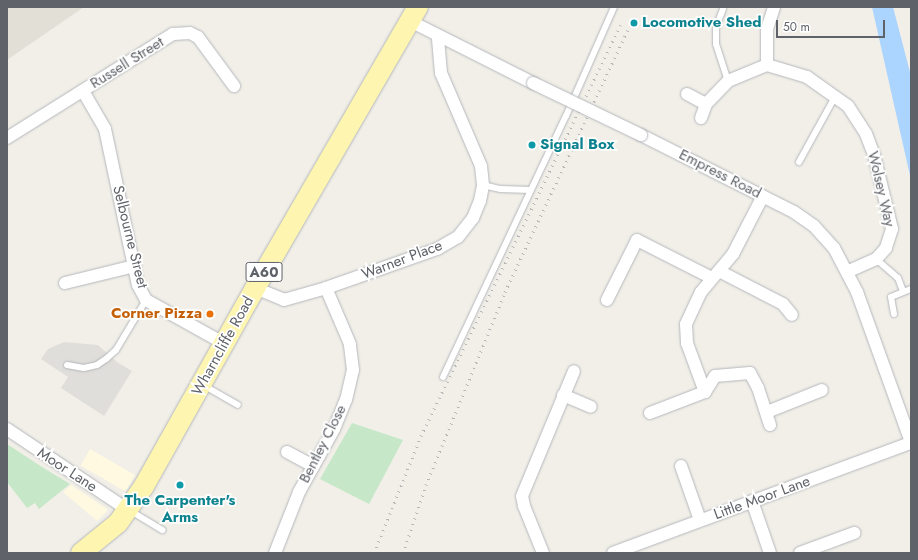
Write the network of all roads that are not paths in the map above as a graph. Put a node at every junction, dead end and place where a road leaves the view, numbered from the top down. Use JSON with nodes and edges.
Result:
{"nodes":[{"id":1,"x":614,"y":7,"type":"edge"},
{"id":2,"x":774,"y":7,"type":"edge"},
{"id":3,"x":723,"y":9,"type":"dead end"},
{"id":4,"x":414,"y":14,"type":"edge"},
{"id":5,"x":438,"y":37,"type":"junction"},
{"id":6,"x":767,"y":65,"type":"junction"},
{"id":7,"x":728,"y":81,"type":"junction"},
{"id":8,"x":234,"y":86,"type":"dead end"},
{"id":9,"x":83,"y":91,"type":"junction"},
{"id":10,"x":687,"y":94,"type":"dead end"},
{"id":11,"x":836,"y":95,"type":"junction"},
{"id":12,"x":706,"y":104,"type":"junction"},
{"id":13,"x":701,"y":118,"type":"dead end"},
{"id":14,"x":7,"y":138,"type":"edge"},
{"id":15,"x":799,"y":162,"type":"dead end"},
{"id":16,"x":483,"y":185,"type":"junction"},
{"id":17,"x":530,"y":190,"type":"junction"},
{"id":18,"x":763,"y":196,"type":"junction"},
{"id":19,"x":876,"y":259,"type":"junction"},
{"id":20,"x":135,"y":266,"type":"junction"},
{"id":21,"x":847,"y":272,"type":"junction"},
{"id":22,"x":715,"y":274,"type":"junction"},
{"id":23,"x":65,"y":283,"type":"dead end"},
{"id":24,"x":255,"y":288,"type":"junction"},
{"id":25,"x":326,"y":288,"type":"junction"},
{"id":26,"x":911,"y":289,"type":"edge"},
{"id":27,"x":903,"y":291,"type":"junction"},
{"id":28,"x":146,"y":300,"type":"junction"},
{"id":29,"x":607,"y":300,"type":"dead end"},
{"id":30,"x":894,"y":314,"type":"dead end"},
{"id":31,"x":792,"y":315,"type":"dead end"},
{"id":32,"x":225,"y":344,"type":"junction"},
{"id":33,"x":68,"y":365,"type":"dead end"},
{"id":34,"x":574,"y":371,"type":"dead end"},
{"id":35,"x":443,"y":377,"type":"dead end"},
{"id":36,"x":202,"y":384,"type":"junction"},
{"id":37,"x":822,"y":390,"type":"dead end"},
{"id":38,"x":705,"y":392,"type":"junction"},
{"id":39,"x":563,"y":395,"type":"junction"},
{"id":40,"x":238,"y":405,"type":"dead end"},
{"id":41,"x":591,"y":407,"type":"dead end"},
{"id":42,"x":767,"y":412,"type":"junction"},
{"id":43,"x":650,"y":413,"type":"dead end"},
{"id":44,"x":770,"y":424,"type":"dead end"},
{"id":45,"x":7,"y":429,"type":"edge"},
{"id":46,"x":911,"y":442,"type":"edge"},
{"id":47,"x":287,"y":452,"type":"dead end"},
{"id":48,"x":313,"y":466,"type":"junction"},
{"id":49,"x":681,"y":466,"type":"dead end"},
{"id":50,"x":752,"y":501,"type":"junction"},
{"id":51,"x":123,"y":516,"type":"junction"},
{"id":52,"x":700,"y":520,"type":"junction"},
{"id":53,"x":162,"y":530,"type":"dead end"},
{"id":54,"x":854,"y":532,"type":"dead end"},
{"id":55,"x":98,"y":547,"type":"edge"},
{"id":56,"x":824,"y":549,"type":"edge"},
{"id":57,"x":81,"y":553,"type":"edge"},
{"id":58,"x":275,"y":553,"type":"edge"},
{"id":59,"x":544,"y":553,"type":"edge"},
{"id":60,"x":613,"y":553,"type":"edge"},
{"id":61,"x":770,"y":553,"type":"edge"},
{"id":62,"x":800,"y":553,"type":"edge"}],
"edges":[{"from":1,"to":17,"type":"lane"},
{"from":2,"to":6,"type":"street"},
{"from":3,"to":7,"type":"lane"},
{"from":4,"to":5,"type":"street","name":"Empress Road"},
{"from":4,"to":24,"type":"main road","name":"Wharncliffe Road","number":"A60"},
{"from":5,"to":16,"type":"street","name":"Warner Place"},
{"from":5,"to":18,"type":"street","name":"Empress Road","bridge":true},
{"from":6,"to":7,"type":"street"},
{"from":6,"to":11,"type":"street","name":"Wolsey Way"},
{"from":7,"to":12,"type":"street"},
{"from":8,"to":9,"type":"street","name":"Russell Street"},
{"from":9,"to":14,"type":"street","name":"Russell Street"},
{"from":9,"to":20,"type":"street","name":"Selbourne Street"},
{"from":10,"to":12,"type":"street"},
{"from":11,"to":15,"type":"lane"},
{"from":11,"to":19,"type":"street","name":"Wolsey Way"},
{"from":12,"to":13,"type":"street"},
{"from":16,"to":17,"type":"lane"},
{"from":16,"to":25,"type":"street","name":"Warner Place"},
{"from":17,"to":35,"type":"lane"},
{"from":18,"to":21,"type":"street","name":"Empress Road"},
{"from":18,"to":22,"type":"street"},
{"from":19,"to":21,"type":"street","name":"Wolsey Way"},
{"from":19,"to":27,"type":"lane"},
{"from":20,"to":23,"type":"street"},
{"from":20,"to":28,"type":"street","name":"Selbourne Street"},
{"from":21,"to":46,"type":"street","name":"Empress Road"},
{"from":22,"to":29,"type":"street"},
{"from":22,"to":31,"type":"street"},
{"from":22,"to":38,"type":"street"},
{"from":24,"to":25,"type":"street","name":"Warner Place"},
{"from":24,"to":32,"type":"main road","name":"Wharncliffe Road","number":"A60"},
{"from":25,"to":48,"type":"street","name":"Bentley Close"},
{"from":26,"to":27,"type":"lane"},
{"from":27,"to":30,"type":"lane"},
{"from":28,"to":32,"type":"street","name":"Selbourne Street"},
{"from":28,"to":33,"type":"lane"},
{"from":32,"to":36,"type":"main road","name":"Wharncliffe Road","number":"A60"},
{"from":34,"to":39,"type":"street"},
{"from":36,"to":40,"type":"lane"},
{"from":36,"to":51,"type":"main road","name":"Wharncliffe Road","number":"A60"},
{"from":37,"to":42,"type":"street"},
{"from":38,"to":42,"type":"street"},
{"from":38,"to":43,"type":"street"},
{"from":39,"to":41,"type":"street"},
{"from":39,"to":59,"type":"street"},
{"from":42,"to":44,"type":"street"},
{"from":45,"to":51,"type":"street","name":"Moor Lane"},
{"from":46,"to":50,"type":"street","name":"Little Moor Lane"},
{"from":47,"to":48,"type":"street"},
{"from":48,"to":58,"type":"street","name":"Bentley Close"},
{"from":49,"to":52,"type":"street"},
{"from":50,"to":52,"type":"street","name":"Little Moor Lane"},
{"from":50,"to":61,"type":"street"},
{"from":51,"to":53,"type":"lane"},
{"from":51,"to":55,"type":"main road","number":"A60"},
{"from":52,"to":60,"type":"street","name":"Little Moor Lane"},
{"from":54,"to":56,"type":"street"},
{"from":55,"to":57,"type":"main road","number":"A60"},
{"from":56,"to":62,"type":"street"}]}
